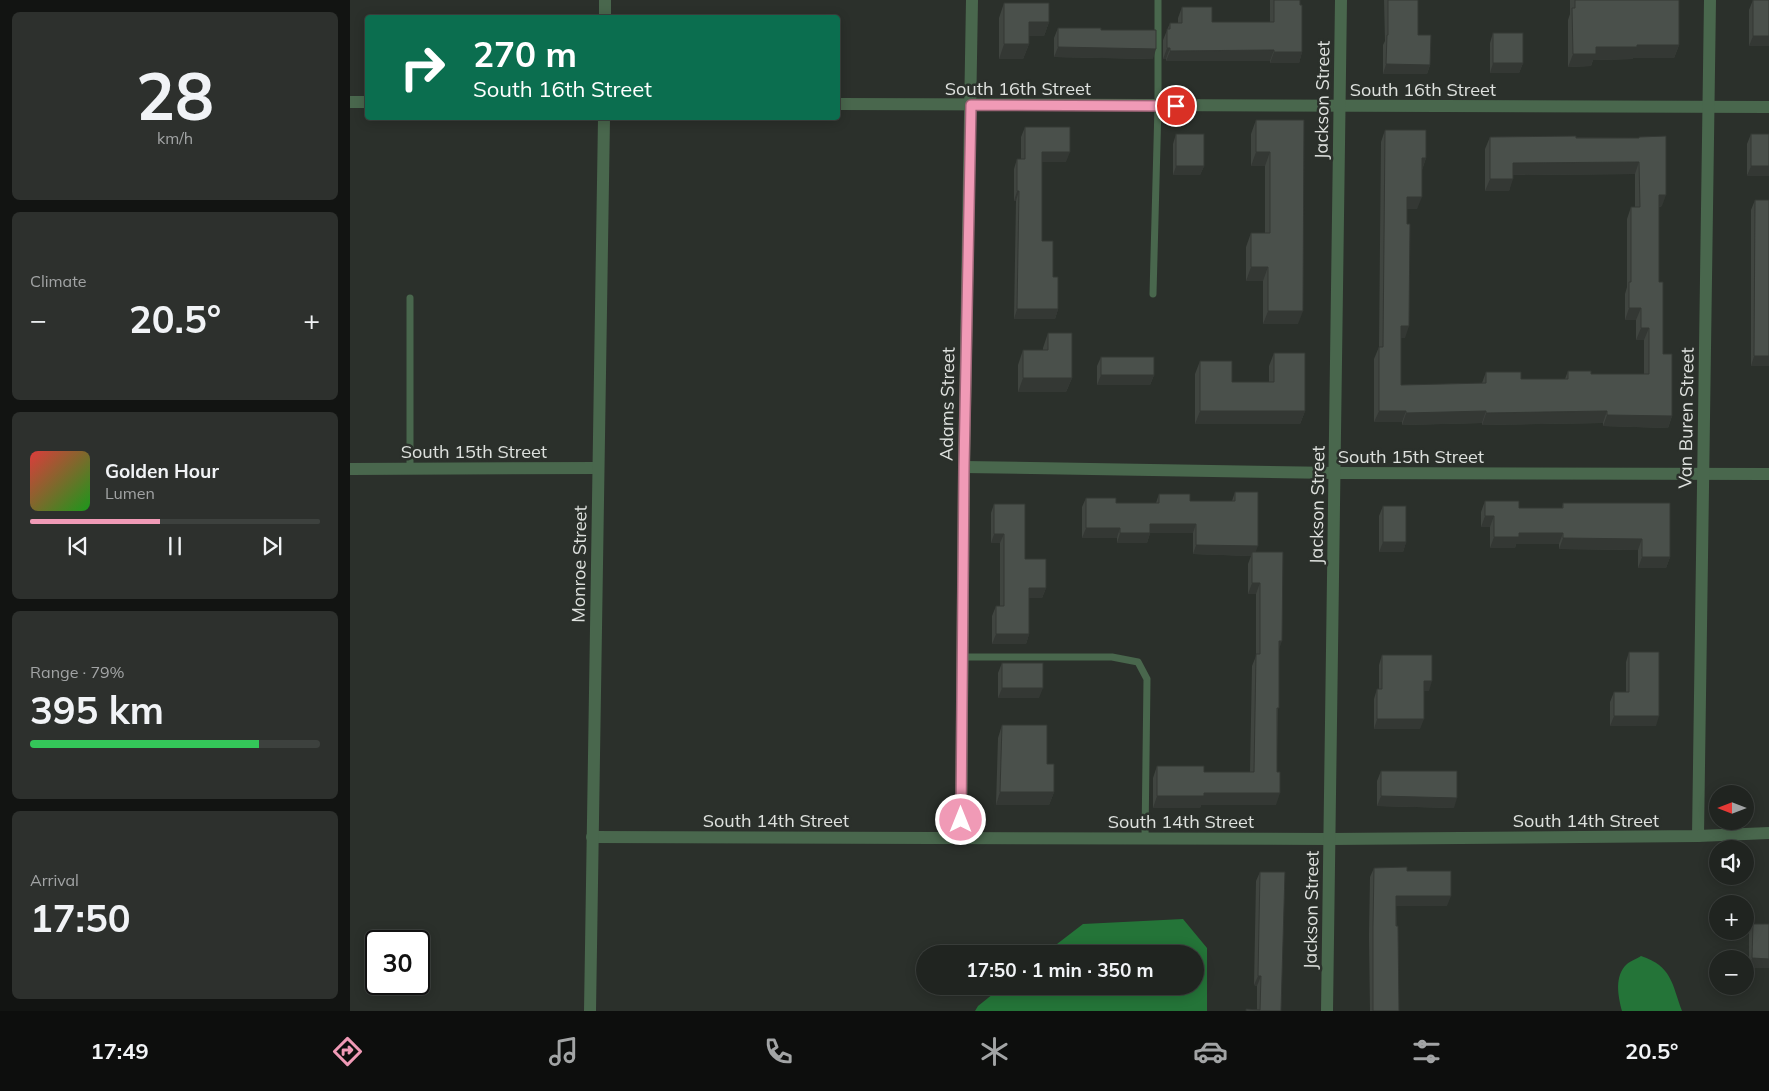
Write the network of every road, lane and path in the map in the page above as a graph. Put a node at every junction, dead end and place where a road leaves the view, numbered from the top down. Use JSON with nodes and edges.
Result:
{"nodes":[{"id":1,"x":605,"y":0,"type":"edge"},
{"id":2,"x":972,"y":0,"type":"edge"},
{"id":3,"x":1158,"y":0,"type":"edge"},
{"id":4,"x":1341,"y":0,"type":"edge"},
{"id":5,"x":1710,"y":0,"type":"edge"},
{"id":6,"x":605,"y":15,"type":"edge"},
{"id":7,"x":350,"y":102,"type":"edge"},
{"id":8,"x":365,"y":102,"type":"edge"},
{"id":9,"x":840,"y":104,"type":"edge"},
{"id":10,"x":971,"y":105,"type":"junction"},
{"id":11,"x":1158,"y":106,"type":"junction"},
{"id":12,"x":1340,"y":106,"type":"junction"},
{"id":13,"x":1709,"y":107,"type":"junction"},
{"id":14,"x":1769,"y":107,"type":"edge"},
{"id":15,"x":604,"y":120,"type":"edge"},
{"id":16,"x":1153,"y":294,"type":"dead end"},
{"id":17,"x":410,"y":298,"type":"dead end"},
{"id":18,"x":964,"y":467,"type":"junction"},
{"id":19,"x":410,"y":468,"type":"junction"},
{"id":20,"x":598,"y":468,"type":"junction"},
{"id":21,"x":350,"y":469,"type":"edge"},
{"id":22,"x":1335,"y":473,"type":"junction"},
{"id":23,"x":1703,"y":474,"type":"junction"},
{"id":24,"x":1769,"y":474,"type":"edge"},
{"id":25,"x":962,"y":657,"type":"junction"},
{"id":26,"x":1769,"y":833,"type":"edge"},
{"id":27,"x":1698,"y":836,"type":"junction"},
{"id":28,"x":592,"y":837,"type":"junction"},
{"id":29,"x":961,"y":838,"type":"junction"},
{"id":30,"x":1145,"y":839,"type":"junction"},
{"id":31,"x":1330,"y":839,"type":"junction"},
{"id":32,"x":590,"y":1011,"type":"edge"},
{"id":33,"x":1327,"y":1011,"type":"edge"}],
"edges":[{"from":1,"to":6,"type":"street"},
{"from":2,"to":10,"type":"street","name":"Adams Street"},
{"from":3,"to":11,"type":"lane"},
{"from":4,"to":12,"type":"street","name":"Jackson Street"},
{"from":5,"to":13,"type":"street","name":"Van Buren Street"},
{"from":7,"to":8,"type":"street"},
{"from":9,"to":10,"type":"street","name":"South 16th Street"},
{"from":10,"to":11,"type":"street","name":"South 16th Street"},
{"from":10,"to":18,"type":"street","name":"Adams Street"},
{"from":11,"to":12,"type":"street","name":"South 16th Street"},
{"from":11,"to":16,"type":"lane"},
{"from":12,"to":13,"type":"street","name":"South 16th Street"},
{"from":12,"to":22,"type":"street","name":"Jackson Street"},
{"from":13,"to":14,"type":"street","name":"South 16th Street"},
{"from":13,"to":23,"type":"street","name":"Van Buren Street"},
{"from":15,"to":20,"type":"street","name":"Monroe Street"},
{"from":17,"to":19,"type":"lane"},
{"from":18,"to":22,"type":"street","name":"South 15th Street"},
{"from":18,"to":25,"type":"street","name":"Adams Street"},
{"from":19,"to":20,"type":"street","name":"South 15th Street"},
{"from":19,"to":21,"type":"street","name":"South 15th Street"},
{"from":20,"to":28,"type":"street","name":"Monroe Street"},
{"from":22,"to":23,"type":"street","name":"South 15th Street"},
{"from":22,"to":31,"type":"street","name":"Jackson Street"},
{"from":23,"to":24,"type":"street","name":"South 15th Street"},
{"from":23,"to":27,"type":"street","name":"Van Buren Street"},
{"from":25,"to":29,"type":"street","name":"Adams Street"},
{"from":25,"to":30,"type":"lane"},
{"from":26,"to":27,"type":"street","name":"South 14th Street"},
{"from":27,"to":31,"type":"street","name":"South 14th Street"},
{"from":28,"to":29,"type":"street","name":"South 14th Street"},
{"from":28,"to":32,"type":"street","name":"Monroe Street"},
{"from":29,"to":30,"type":"street","name":"South 14th Street"},
{"from":30,"to":31,"type":"street","name":"South 14th Street"},
{"from":31,"to":33,"type":"street","name":"Jackson Street"}]}
